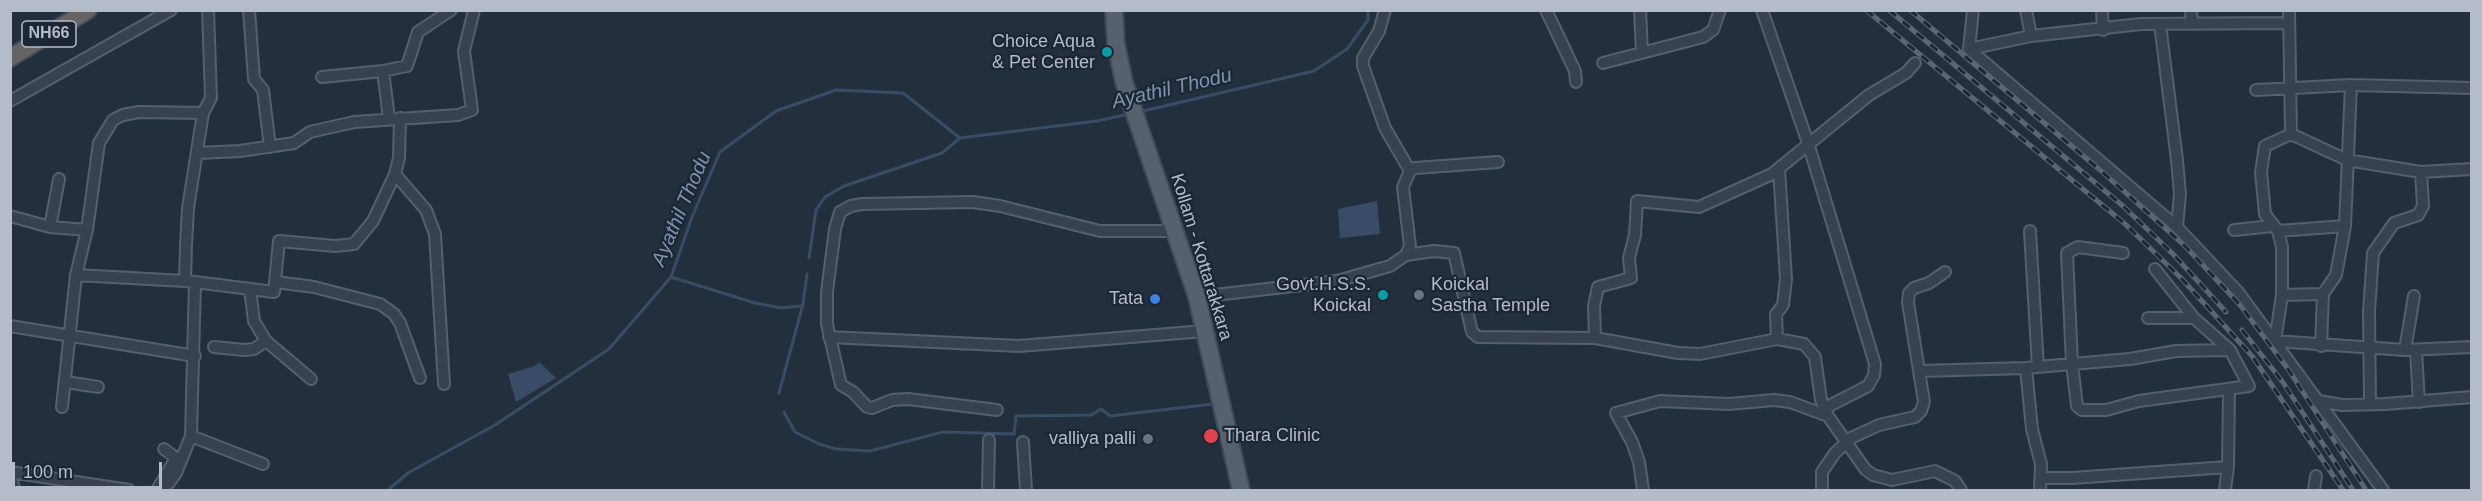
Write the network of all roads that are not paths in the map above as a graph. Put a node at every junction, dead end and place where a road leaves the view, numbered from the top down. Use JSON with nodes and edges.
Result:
{"nodes":[{"id":1,"x":88,"y":10,"type":"edge"},
{"id":2,"x":171,"y":10,"type":"edge"},
{"id":3,"x":208,"y":10,"type":"edge"},
{"id":4,"x":249,"y":10,"type":"edge"},
{"id":5,"x":451,"y":10,"type":"edge"},
{"id":6,"x":474,"y":10,"type":"edge"},
{"id":7,"x":1114,"y":10,"type":"edge"},
{"id":8,"x":1386,"y":10,"type":"edge"},
{"id":9,"x":1546,"y":10,"type":"edge"},
{"id":10,"x":1640,"y":10,"type":"edge"},
{"id":11,"x":1719,"y":10,"type":"edge"},
{"id":12,"x":1762,"y":10,"type":"edge"},
{"id":13,"x":1973,"y":10,"type":"edge"},
{"id":14,"x":2026,"y":10,"type":"edge"},
{"id":15,"x":2102,"y":10,"type":"edge"},
{"id":16,"x":2191,"y":10,"type":"edge"},
{"id":17,"x":2289,"y":10,"type":"edge"},
{"id":18,"x":2192,"y":23,"type":"junction"},
{"id":19,"x":2287,"y":23,"type":"junction"},
{"id":20,"x":2160,"y":24,"type":"junction"},
{"id":21,"x":2103,"y":30,"type":"junction"},
{"id":22,"x":2031,"y":36,"type":"junction"},
{"id":23,"x":1969,"y":49,"type":"junction"},
{"id":24,"x":1642,"y":53,"type":"junction"},
{"id":25,"x":10,"y":58,"type":"edge"},
{"id":26,"x":1603,"y":63,"type":"dead end"},
{"id":27,"x":1915,"y":63,"type":"dead end"},
{"id":28,"x":383,"y":71,"type":"junction"},
{"id":29,"x":322,"y":77,"type":"dead end"},
{"id":30,"x":1576,"y":81,"type":"dead end"},
{"id":31,"x":2351,"y":85,"type":"junction"},
{"id":32,"x":2291,"y":87,"type":"junction"},
{"id":33,"x":2472,"y":88,"type":"edge"},
{"id":34,"x":2256,"y":90,"type":"dead end"},
{"id":35,"x":10,"y":101,"type":"edge"},
{"id":36,"x":203,"y":113,"type":"junction"},
{"id":37,"x":395,"y":118,"type":"junction"},
{"id":38,"x":2291,"y":134,"type":"junction"},
{"id":39,"x":1808,"y":143,"type":"junction"},
{"id":40,"x":270,"y":147,"type":"junction"},
{"id":41,"x":198,"y":153,"type":"junction"},
{"id":42,"x":2347,"y":160,"type":"junction"},
{"id":43,"x":1498,"y":162,"type":"dead end"},
{"id":44,"x":1779,"y":169,"type":"junction"},
{"id":45,"x":2472,"y":169,"type":"edge"},
{"id":46,"x":1410,"y":171,"type":"junction"},
{"id":47,"x":2421,"y":172,"type":"junction"},
{"id":48,"x":395,"y":174,"type":"junction"},
{"id":49,"x":59,"y":178,"type":"dead end"},
{"id":50,"x":10,"y":216,"type":"edge"},
{"id":51,"x":2345,"y":226,"type":"junction"},
{"id":52,"x":50,"y":227,"type":"junction"},
{"id":53,"x":2177,"y":227,"type":"junction"},
{"id":54,"x":2276,"y":229,"type":"junction"},
{"id":55,"x":87,"y":230,"type":"junction"},
{"id":56,"x":2234,"y":230,"type":"dead end"},
{"id":57,"x":1173,"y":231,"type":"junction"},
{"id":58,"x":2030,"y":231,"type":"dead end"},
{"id":59,"x":2123,"y":253,"type":"dead end"},
{"id":60,"x":1406,"y":255,"type":"junction"},
{"id":61,"x":2155,"y":269,"type":"dead end"},
{"id":62,"x":1945,"y":272,"type":"dead end"},
{"id":63,"x":76,"y":275,"type":"junction"},
{"id":64,"x":190,"y":281,"type":"junction"},
{"id":65,"x":276,"y":282,"type":"junction"},
{"id":66,"x":250,"y":289,"type":"junction"},
{"id":67,"x":2323,"y":294,"type":"junction"},
{"id":68,"x":2282,"y":295,"type":"junction"},
{"id":69,"x":2414,"y":296,"type":"dead end"},
{"id":70,"x":1197,"y":297,"type":"junction"},
{"id":71,"x":2148,"y":318,"type":"dead end"},
{"id":72,"x":2194,"y":318,"type":"junction"},
{"id":73,"x":10,"y":326,"type":"edge"},
{"id":74,"x":1205,"y":331,"type":"junction"},
{"id":75,"x":70,"y":337,"type":"junction"},
{"id":76,"x":829,"y":337,"type":"junction"},
{"id":77,"x":1595,"y":338,"type":"junction"},
{"id":78,"x":1777,"y":339,"type":"junction"},
{"id":79,"x":266,"y":341,"type":"junction"},
{"id":80,"x":2275,"y":341,"type":"junction"},
{"id":81,"x":2321,"y":345,"type":"junction"},
{"id":82,"x":214,"y":347,"type":"dead end"},
{"id":83,"x":2472,"y":347,"type":"edge"},
{"id":84,"x":2371,"y":349,"type":"junction"},
{"id":85,"x":2230,"y":350,"type":"junction"},
{"id":86,"x":2411,"y":350,"type":"junction"},
{"id":87,"x":195,"y":356,"type":"junction"},
{"id":88,"x":2072,"y":363,"type":"junction"},
{"id":89,"x":2038,"y":367,"type":"junction"},
{"id":90,"x":2026,"y":368,"type":"junction"},
{"id":91,"x":1919,"y":371,"type":"junction"},
{"id":92,"x":420,"y":378,"type":"dead end"},
{"id":93,"x":310,"y":379,"type":"dead end"},
{"id":94,"x":66,"y":382,"type":"junction"},
{"id":95,"x":444,"y":384,"type":"dead end"},
{"id":96,"x":98,"y":387,"type":"dead end"},
{"id":97,"x":2229,"y":391,"type":"junction"},
{"id":98,"x":2472,"y":397,"type":"edge"},
{"id":99,"x":2319,"y":401,"type":"junction"},
{"id":100,"x":2419,"y":402,"type":"junction"},
{"id":101,"x":2370,"y":404,"type":"junction"},
{"id":102,"x":62,"y":407,"type":"dead end"},
{"id":103,"x":997,"y":410,"type":"dead end"},
{"id":104,"x":1826,"y":412,"type":"junction"},
{"id":105,"x":191,"y":436,"type":"junction"},
{"id":106,"x":989,"y":440,"type":"dead end"},
{"id":107,"x":1023,"y":442,"type":"dead end"},
{"id":108,"x":1846,"y":443,"type":"junction"},
{"id":109,"x":164,"y":449,"type":"dead end"},
{"id":110,"x":263,"y":464,"type":"dead end"},
{"id":111,"x":2228,"y":467,"type":"junction"},
{"id":112,"x":10,"y":474,"type":"edge"},
{"id":113,"x":2316,"y":476,"type":"dead end"},
{"id":114,"x":2043,"y":478,"type":"junction"},
{"id":115,"x":15,"y":490,"type":"edge"},
{"id":116,"x":129,"y":490,"type":"edge"},
{"id":117,"x":157,"y":490,"type":"edge"},
{"id":118,"x":988,"y":490,"type":"edge"},
{"id":119,"x":1026,"y":490,"type":"edge"},
{"id":120,"x":1241,"y":490,"type":"edge"},
{"id":121,"x":1643,"y":490,"type":"edge"},
{"id":122,"x":1822,"y":490,"type":"edge"},
{"id":123,"x":1961,"y":490,"type":"edge"},
{"id":124,"x":2040,"y":490,"type":"edge"},
{"id":125,"x":2225,"y":490,"type":"edge"},
{"id":126,"x":2314,"y":490,"type":"edge"},
{"id":127,"x":2383,"y":490,"type":"edge"}],
"edges":[{"from":1,"to":25,"type":"highway","number":"NH66"},
{"from":2,"to":35,"type":"street"},
{"from":3,"to":36,"type":"street"},
{"from":4,"to":40,"type":"street"},
{"from":5,"to":28,"type":"street"},
{"from":6,"to":37,"type":"street"},
{"from":7,"to":57,"type":"main road","name":"Kollam - Kottarakkara"},
{"from":8,"to":46,"type":"street"},
{"from":9,"to":30,"type":"street"},
{"from":10,"to":24,"type":"street"},
{"from":11,"to":24,"type":"street"},
{"from":12,"to":39,"type":"street"},
{"from":13,"to":23,"type":"street"},
{"from":14,"to":22,"type":"street"},
{"from":15,"to":21,"type":"street"},
{"from":16,"to":18,"type":"street"},
{"from":17,"to":19,"type":"street"},
{"from":18,"to":19,"type":"street"},
{"from":18,"to":20,"type":"street"},
{"from":19,"to":32,"type":"street"},
{"from":20,"to":21,"type":"street"},
{"from":20,"to":53,"type":"street"},
{"from":21,"to":22,"type":"street"},
{"from":22,"to":23,"type":"street"},
{"from":23,"to":53,"type":"street"},
{"from":24,"to":26,"type":"street"},
{"from":27,"to":39,"type":"street"},
{"from":28,"to":29,"type":"street"},
{"from":28,"to":37,"type":"street"},
{"from":31,"to":32,"type":"street"},
{"from":31,"to":33,"type":"street"},
{"from":31,"to":42,"type":"street"},
{"from":32,"to":34,"type":"street"},
{"from":32,"to":38,"type":"street"},
{"from":36,"to":41,"type":"street"},
{"from":36,"to":55,"type":"street"},
{"from":37,"to":40,"type":"street"},
{"from":37,"to":48,"type":"street"},
{"from":38,"to":42,"type":"street"},
{"from":38,"to":54,"type":"street"},
{"from":39,"to":44,"type":"street"},
{"from":39,"to":104,"type":"street"},
{"from":40,"to":41,"type":"street"},
{"from":41,"to":64,"type":"street"},
{"from":42,"to":47,"type":"street"},
{"from":42,"to":51,"type":"street"},
{"from":43,"to":46,"type":"street"},
{"from":44,"to":77,"type":"street"},
{"from":44,"to":78,"type":"street"},
{"from":45,"to":47,"type":"street"},
{"from":46,"to":60,"type":"street"},
{"from":47,"to":84,"type":"street"},
{"from":48,"to":65,"type":"street"},
{"from":48,"to":95,"type":"street"},
{"from":49,"to":52,"type":"street"},
{"from":50,"to":52,"type":"street"},
{"from":51,"to":54,"type":"street"},
{"from":51,"to":67,"type":"street"},
{"from":52,"to":55,"type":"street"},
{"from":53,"to":80,"type":"street"},
{"from":54,"to":56,"type":"street"},
{"from":54,"to":68,"type":"street"},
{"from":55,"to":63,"type":"street"},
{"from":57,"to":70,"type":"main road","name":"Kollam - Kottarakkara"},
{"from":57,"to":76,"type":"street"},
{"from":58,"to":89,"type":"street"},
{"from":59,"to":88,"type":"street"},
{"from":60,"to":70,"type":"street"},
{"from":60,"to":77,"type":"street"},
{"from":61,"to":72,"type":"street"},
{"from":62,"to":91,"type":"street"},
{"from":63,"to":64,"type":"street"},
{"from":63,"to":75,"type":"street"},
{"from":64,"to":66,"type":"street"},
{"from":64,"to":87,"type":"street"},
{"from":65,"to":66,"type":"street"},
{"from":65,"to":92,"type":"street"},
{"from":66,"to":79,"type":"street"},
{"from":67,"to":68,"type":"street"},
{"from":67,"to":81,"type":"street"},
{"from":68,"to":80,"type":"street"},
{"from":69,"to":86,"type":"street"},
{"from":70,"to":74,"type":"main road","name":"Kollam - Kottarakkara"},
{"from":71,"to":72,"type":"street"},
{"from":72,"to":85,"type":"street"},
{"from":73,"to":75,"type":"street"},
{"from":74,"to":76,"type":"street"},
{"from":74,"to":120,"type":"main road","name":"Kollam - Kottarakkara"},
{"from":75,"to":87,"type":"street"},
{"from":75,"to":94,"type":"street"},
{"from":76,"to":103,"type":"street"},
{"from":77,"to":78,"type":"street"},
{"from":78,"to":104,"type":"street"},
{"from":79,"to":82,"type":"street"},
{"from":79,"to":93,"type":"street"},
{"from":80,"to":81,"type":"street"},
{"from":80,"to":99,"type":"street"},
{"from":81,"to":84,"type":"street"},
{"from":83,"to":86,"type":"street"},
{"from":84,"to":86,"type":"street"},
{"from":84,"to":101,"type":"street"},
{"from":85,"to":88,"type":"street"},
{"from":85,"to":97,"type":"street"},
{"from":86,"to":100,"type":"street"},
{"from":87,"to":105,"type":"street"},
{"from":88,"to":89,"type":"street"},
{"from":88,"to":97,"type":"street"},
{"from":89,"to":90,"type":"street"},
{"from":90,"to":91,"type":"street"},
{"from":90,"to":114,"type":"street"},
{"from":91,"to":108,"type":"street"},
{"from":94,"to":96,"type":"street"},
{"from":94,"to":102,"type":"street"},
{"from":97,"to":111,"type":"street"},
{"from":98,"to":100,"type":"street"},
{"from":99,"to":101,"type":"street"},
{"from":99,"to":127,"type":"street"},
{"from":100,"to":101,"type":"street"},
{"from":104,"to":108,"type":"street"},
{"from":104,"to":121,"type":"street"},
{"from":105,"to":110,"type":"street"},
{"from":105,"to":117,"type":"street"},
{"from":106,"to":118,"type":"street"},
{"from":107,"to":119,"type":"street"},
{"from":108,"to":122,"type":"street"},
{"from":108,"to":123,"type":"street"},
{"from":109,"to":117,"type":"street"},
{"from":111,"to":114,"type":"street"},
{"from":111,"to":125,"type":"street"},
{"from":112,"to":115,"type":"street"},
{"from":112,"to":116,"type":"street"},
{"from":113,"to":126,"type":"street"},
{"from":114,"to":124,"type":"street"}]}
